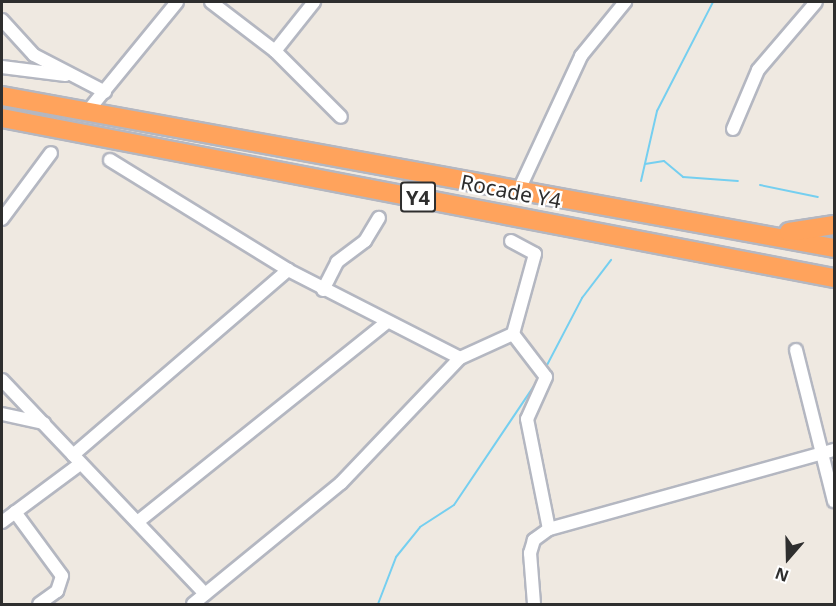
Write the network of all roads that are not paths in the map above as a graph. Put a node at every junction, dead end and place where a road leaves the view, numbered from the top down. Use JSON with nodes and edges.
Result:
{"nodes":[{"id":1,"x":177,"y":2,"type":"edge"},
{"id":2,"x":211,"y":2,"type":"edge"},
{"id":3,"x":314,"y":2,"type":"edge"},
{"id":4,"x":625,"y":2,"type":"edge"},
{"id":5,"x":816,"y":2,"type":"edge"},
{"id":6,"x":2,"y":20,"type":"edge"},
{"id":7,"x":275,"y":51,"type":"junction"},
{"id":8,"x":2,"y":68,"type":"edge"},
{"id":9,"x":69,"y":76,"type":"junction"},
{"id":10,"x":105,"y":92,"type":"junction"},
{"id":11,"x":2,"y":96,"type":"edge"},
{"id":12,"x":87,"y":112,"type":"junction"},
{"id":13,"x":341,"y":117,"type":"dead end"},
{"id":14,"x":2,"y":118,"type":"edge"},
{"id":15,"x":733,"y":129,"type":"dead end"},
{"id":16,"x":51,"y":153,"type":"dead end"},
{"id":17,"x":110,"y":160,"type":"dead end"},
{"id":18,"x":518,"y":192,"type":"junction"},
{"id":19,"x":379,"y":218,"type":"dead end"},
{"id":20,"x":2,"y":219,"type":"edge"},
{"id":21,"x":834,"y":225,"type":"edge"},
{"id":22,"x":747,"y":229,"type":"junction"},
{"id":23,"x":511,"y":241,"type":"dead end"},
{"id":24,"x":834,"y":248,"type":"edge"},
{"id":25,"x":755,"y":262,"type":"junction"},
{"id":26,"x":288,"y":270,"type":"junction"},
{"id":27,"x":834,"y":278,"type":"edge"},
{"id":28,"x":834,"y":286,"type":"edge"},
{"id":29,"x":323,"y":290,"type":"junction"},
{"id":30,"x":386,"y":323,"type":"junction"},
{"id":31,"x":513,"y":334,"type":"junction"},
{"id":32,"x":796,"y":350,"type":"dead end"},
{"id":33,"x":460,"y":358,"type":"junction"},
{"id":34,"x":2,"y":380,"type":"edge"},
{"id":35,"x":2,"y":414,"type":"edge"},
{"id":36,"x":46,"y":423,"type":"junction"},
{"id":37,"x":829,"y":452,"type":"edge"},
{"id":38,"x":76,"y":459,"type":"junction"},
{"id":39,"x":834,"y":501,"type":"edge"},
{"id":40,"x":15,"y":512,"type":"junction"},
{"id":41,"x":140,"y":520,"type":"junction"},
{"id":42,"x":2,"y":522,"type":"edge"},
{"id":43,"x":549,"y":529,"type":"junction"},
{"id":44,"x":205,"y":594,"type":"junction"},
{"id":45,"x":39,"y":604,"type":"edge"},
{"id":46,"x":193,"y":604,"type":"edge"},
{"id":47,"x":534,"y":604,"type":"edge"}],
"edges":[{"from":1,"to":10,"type":"street"},
{"from":2,"to":7,"type":"street"},
{"from":3,"to":7,"type":"street"},
{"from":4,"to":18,"type":"street"},
{"from":5,"to":15,"type":"street"},
{"from":6,"to":9,"type":"street"},
{"from":7,"to":13,"type":"street"},
{"from":8,"to":9,"type":"street"},
{"from":9,"to":10,"type":"street"},
{"from":10,"to":12,"type":"street"},
{"from":11,"to":12,"type":"highway","name":"Rocade Y4","number":"Y4"},
{"from":12,"to":18,"type":"highway","name":"Rocade Y4","number":"Y4"},
{"from":14,"to":25,"type":"highway","name":"Rocade Y4","number":"Y4"},
{"from":16,"to":20,"type":"street"},
{"from":17,"to":26,"type":"street"},
{"from":18,"to":22,"type":"highway","name":"Rocade Y4","number":"Y4"},
{"from":19,"to":29,"type":"street"},
{"from":21,"to":22,"type":"highway"},
{"from":22,"to":24,"type":"highway","name":"Rocade Y4","number":"Y4"},
{"from":23,"to":31,"type":"street"},
{"from":25,"to":27,"type":"highway","name":"Rocade Y4","number":"Y4"},
{"from":25,"to":28,"type":"highway"},
{"from":26,"to":29,"type":"street"},
{"from":26,"to":38,"type":"street"},
{"from":29,"to":30,"type":"street"},
{"from":30,"to":33,"type":"street"},
{"from":30,"to":41,"type":"street"},
{"from":31,"to":33,"type":"street"},
{"from":31,"to":43,"type":"street"},
{"from":32,"to":37,"type":"street"},
{"from":33,"to":44,"type":"street"},
{"from":34,"to":36,"type":"street"},
{"from":35,"to":36,"type":"street"},
{"from":36,"to":38,"type":"street"},
{"from":37,"to":39,"type":"street"},
{"from":37,"to":43,"type":"street"},
{"from":38,"to":40,"type":"street"},
{"from":38,"to":41,"type":"street"},
{"from":40,"to":42,"type":"street"},
{"from":40,"to":45,"type":"street"},
{"from":41,"to":44,"type":"street"},
{"from":43,"to":47,"type":"street"},
{"from":44,"to":46,"type":"street"}]}
